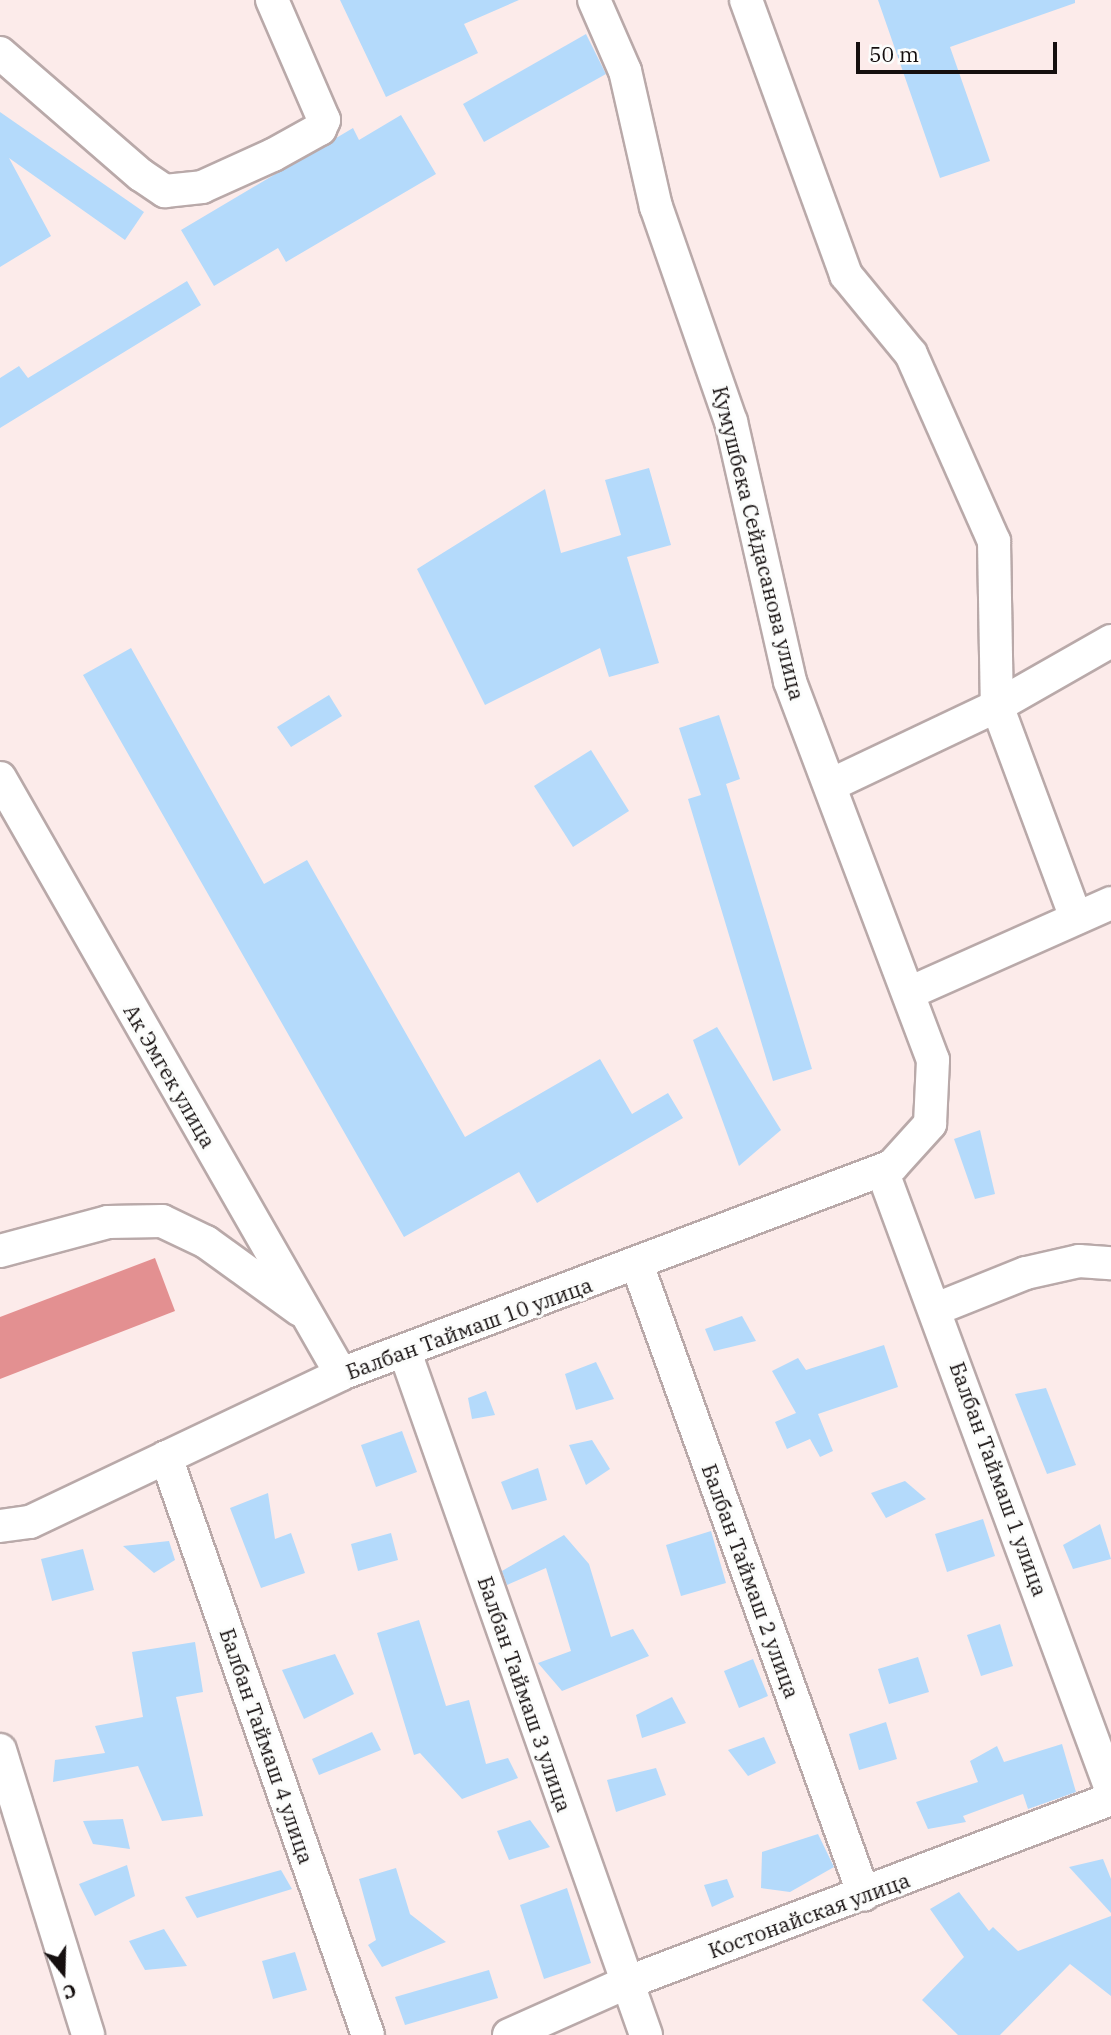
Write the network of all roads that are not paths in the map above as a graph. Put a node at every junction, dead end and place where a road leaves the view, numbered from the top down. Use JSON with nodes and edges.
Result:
{"nodes":[{"id":1,"x":272,"y":0,"type":"edge"},
{"id":2,"x":594,"y":0,"type":"edge"},
{"id":3,"x":746,"y":0,"type":"edge"},
{"id":4,"x":0,"y":53,"type":"edge"},
{"id":5,"x":1111,"y":642,"type":"edge"},
{"id":6,"x":997,"y":706,"type":"junction"},
{"id":7,"x":0,"y":778,"type":"edge"},
{"id":8,"x":831,"y":785,"type":"junction"},
{"id":9,"x":1111,"y":903,"type":"edge"},
{"id":10,"x":1076,"y":918,"type":"junction"},
{"id":11,"x":909,"y":993,"type":"junction"},
{"id":12,"x":930,"y":1124,"type":"joint"},
{"id":13,"x":882,"y":1170,"type":"junction"},
{"id":14,"x":0,"y":1251,"type":"edge"},
{"id":15,"x":1111,"y":1262,"type":"edge"},
{"id":16,"x":638,"y":1267,"type":"junction"},
{"id":17,"x":936,"y":1309,"type":"junction"},
{"id":18,"x":307,"y":1315,"type":"junction"},
{"id":19,"x":405,"y":1352,"type":"junction"},
{"id":20,"x":341,"y":1374,"type":"junction"},
{"id":21,"x":166,"y":1457,"type":"junction"},
{"id":22,"x":0,"y":1526,"type":"edge"},
{"id":23,"x":0,"y":1750,"type":"edge"},
{"id":24,"x":1111,"y":1789,"type":"edge"},
{"id":25,"x":1111,"y":1799,"type":"edge"},
{"id":26,"x":864,"y":1895,"type":"junction"},
{"id":27,"x":626,"y":1983,"type":"junction"},
{"id":28,"x":88,"y":2035,"type":"edge"},
{"id":29,"x":368,"y":2035,"type":"edge"},
{"id":30,"x":509,"y":2035,"type":"edge"},
{"id":31,"x":646,"y":2035,"type":"edge"}],
"edges":[{"from":1,"to":4,"type":"street"},
{"from":2,"to":8,"type":"street","name":"Кумушбека Сейдасанова улица"},
{"from":3,"to":6,"type":"street"},
{"from":5,"to":6,"type":"street"},
{"from":6,"to":8,"type":"street"},
{"from":6,"to":10,"type":"street"},
{"from":7,"to":18,"type":"street","name":"Ак Эмгек улица"},
{"from":8,"to":11,"type":"street","name":"Кумушбека Сейдасанова улица"},
{"from":9,"to":10,"type":"street"},
{"from":10,"to":11,"type":"street"},
{"from":11,"to":12,"type":"street","name":"Кумушбека Сейдасанова улица"},
{"from":12,"to":13,"type":"street","name":"Балбан Таймаш 10 улица"},
{"from":13,"to":16,"type":"street","name":"Балбан Таймаш 10 улица"},
{"from":13,"to":17,"type":"street","name":"Балбан Таймаш 1 улица"},
{"from":14,"to":18,"type":"street"},
{"from":15,"to":17,"type":"street"},
{"from":16,"to":19,"type":"street","name":"Балбан Таймаш 10 улица"},
{"from":16,"to":26,"type":"street","name":"Балбан Таймаш 2 улица"},
{"from":17,"to":24,"type":"street","name":"Балбан Таймаш 1 улица"},
{"from":18,"to":20,"type":"street","name":"Ак Эмгек улица"},
{"from":19,"to":20,"type":"street","name":"Балбан Таймаш 10 улица"},
{"from":19,"to":27,"type":"street","name":"Балбан Таймаш 3 улица"},
{"from":20,"to":21,"type":"street","name":"Балбан Таймаш 10 улица"},
{"from":21,"to":22,"type":"street","name":"Балбан Таймаш 10 улица"},
{"from":21,"to":29,"type":"street","name":"Балбан Таймаш 4 улица"},
{"from":23,"to":28,"type":"street"},
{"from":25,"to":26,"type":"street","name":"Костонайская улица"},
{"from":26,"to":27,"type":"street","name":"Костонайская улица"},
{"from":27,"to":30,"type":"street","name":"Костонайская улица"},
{"from":27,"to":31,"type":"street","name":"Балбан Таймаш 3 улица"}]}
